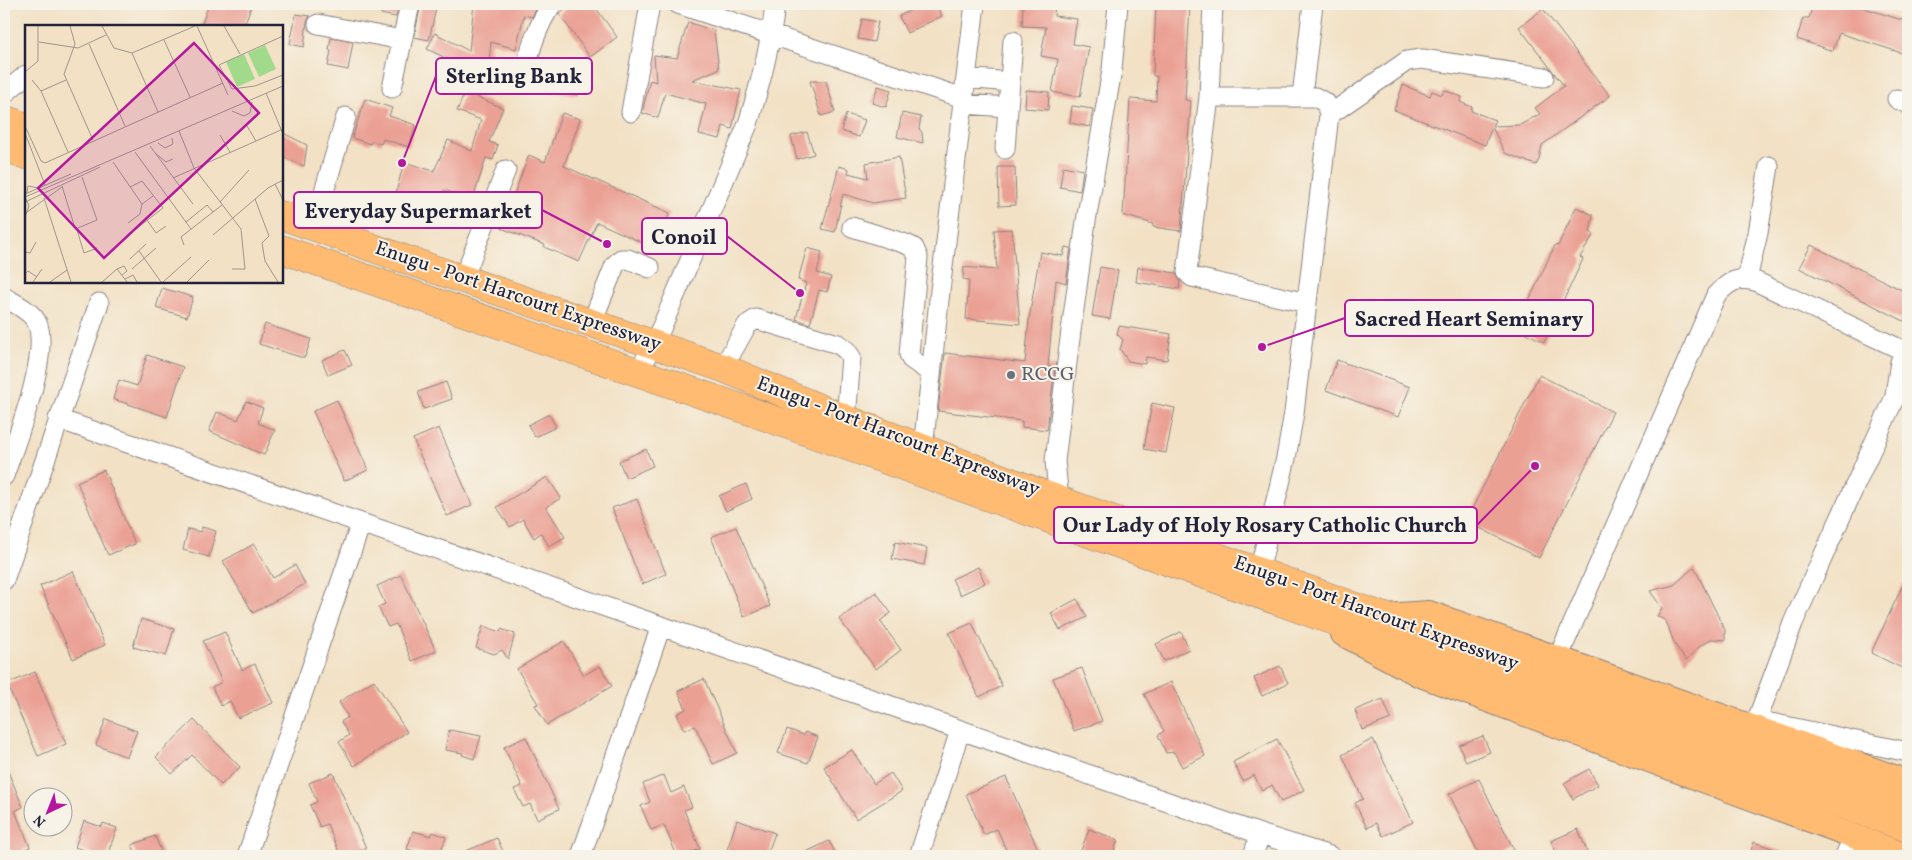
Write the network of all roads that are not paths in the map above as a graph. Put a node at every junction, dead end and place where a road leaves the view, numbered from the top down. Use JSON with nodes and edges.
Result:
{"nodes":[{"id":1,"x":410,"y":4,"type":"edge"},
{"id":2,"x":552,"y":4,"type":"edge"},
{"id":3,"x":650,"y":4,"type":"edge"},
{"id":4,"x":678,"y":4,"type":"edge"},
{"id":5,"x":774,"y":4,"type":"edge"},
{"id":6,"x":975,"y":4,"type":"edge"},
{"id":7,"x":1118,"y":4,"type":"edge"},
{"id":8,"x":1213,"y":4,"type":"edge"},
{"id":9,"x":1313,"y":4,"type":"edge"},
{"id":10,"x":318,"y":24,"type":"dead end"},
{"id":11,"x":772,"y":36,"type":"junction"},
{"id":12,"x":402,"y":40,"type":"junction"},
{"id":13,"x":1013,"y":41,"type":"dead end"},
{"id":14,"x":524,"y":75,"type":"dead end"},
{"id":15,"x":25,"y":76,"type":"edge"},
{"id":16,"x":1544,"y":77,"type":"dead end"},
{"id":17,"x":966,"y":78,"type":"junction"},
{"id":18,"x":1010,"y":82,"type":"junction"},
{"id":19,"x":392,"y":88,"type":"dead end"},
{"id":20,"x":4,"y":94,"type":"edge"},
{"id":21,"x":1302,"y":96,"type":"junction"},
{"id":22,"x":1209,"y":97,"type":"junction"},
{"id":23,"x":963,"y":101,"type":"junction"},
{"id":24,"x":1008,"y":107,"type":"junction"},
{"id":25,"x":631,"y":112,"type":"dead end"},
{"id":26,"x":1329,"y":115,"type":"junction"},
{"id":27,"x":346,"y":117,"type":"dead end"},
{"id":28,"x":4,"y":118,"type":"edge"},
{"id":29,"x":25,"y":127,"type":"edge"},
{"id":30,"x":4,"y":147,"type":"edge"},
{"id":31,"x":1005,"y":149,"type":"dead end"},
{"id":32,"x":25,"y":155,"type":"edge"},
{"id":33,"x":1769,"y":166,"type":"dead end"},
{"id":34,"x":506,"y":170,"type":"dead end"},
{"id":35,"x":282,"y":214,"type":"edge"},
{"id":36,"x":314,"y":226,"type":"junction"},
{"id":37,"x":852,"y":226,"type":"dead end"},
{"id":38,"x":282,"y":249,"type":"edge"},
{"id":39,"x":650,"y":268,"type":"dead end"},
{"id":40,"x":463,"y":279,"type":"junction"},
{"id":41,"x":1747,"y":279,"type":"junction"},
{"id":42,"x":4,"y":298,"type":"edge"},
{"id":43,"x":99,"y":303,"type":"dead end"},
{"id":44,"x":1307,"y":303,"type":"junction"},
{"id":45,"x":592,"y":322,"type":"junction"},
{"id":46,"x":654,"y":345,"type":"junction"},
{"id":47,"x":1904,"y":355,"type":"edge"},
{"id":48,"x":723,"y":368,"type":"junction"},
{"id":49,"x":637,"y":373,"type":"junction"},
{"id":50,"x":931,"y":373,"type":"junction"},
{"id":51,"x":1908,"y":379,"type":"edge"},
{"id":52,"x":1894,"y":399,"type":"junction"},
{"id":53,"x":58,"y":419,"type":"junction"},
{"id":54,"x":846,"y":419,"type":"junction"},
{"id":55,"x":923,"y":448,"type":"junction"},
{"id":56,"x":4,"y":476,"type":"edge"},
{"id":57,"x":1059,"y":500,"type":"junction"},
{"id":58,"x":361,"y":523,"type":"junction"},
{"id":59,"x":1259,"y":572,"type":"junction"},
{"id":60,"x":4,"y":580,"type":"edge"},
{"id":61,"x":1293,"y":607,"type":"junction"},
{"id":62,"x":1381,"y":616,"type":"junction"},
{"id":63,"x":660,"y":626,"type":"junction"},
{"id":64,"x":1558,"y":658,"type":"junction"},
{"id":65,"x":1524,"y":678,"type":"junction"},
{"id":66,"x":1753,"y":723,"type":"junction"},
{"id":67,"x":960,"y":731,"type":"junction"},
{"id":68,"x":1908,"y":752,"type":"edge"},
{"id":69,"x":1908,"y":782,"type":"edge"},
{"id":70,"x":1908,"y":805,"type":"edge"},
{"id":71,"x":1908,"y":828,"type":"edge"},
{"id":72,"x":1260,"y":834,"type":"junction"},
{"id":73,"x":1849,"y":847,"type":"edge"},
{"id":74,"x":247,"y":856,"type":"edge"},
{"id":75,"x":581,"y":856,"type":"edge"},
{"id":76,"x":919,"y":856,"type":"edge"},
{"id":77,"x":1253,"y":856,"type":"edge"},
{"id":78,"x":1330,"y":856,"type":"edge"},
{"id":79,"x":1906,"y":856,"type":"edge"}],
"edges":[{"from":1,"to":12,"type":"street"},
{"from":2,"to":14,"type":"street"},
{"from":3,"to":25,"type":"street"},
{"from":4,"to":11,"type":"street"},
{"from":5,"to":11,"type":"street"},
{"from":6,"to":17,"type":"street"},
{"from":7,"to":57,"type":"street"},
{"from":8,"to":22,"type":"street"},
{"from":9,"to":21,"type":"street"},
{"from":10,"to":12,"type":"street"},
{"from":11,"to":23,"type":"street"},
{"from":11,"to":46,"type":"street"},
{"from":12,"to":19,"type":"street"},
{"from":13,"to":18,"type":"street"},
{"from":15,"to":20,"type":"street"},
{"from":16,"to":26,"type":"street"},
{"from":17,"to":18,"type":"street"},
{"from":17,"to":23,"type":"street"},
{"from":18,"to":24,"type":"street"},
{"from":21,"to":22,"type":"street"},
{"from":21,"to":26,"type":"street"},
{"from":22,"to":44,"type":"street"},
{"from":23,"to":24,"type":"street"},
{"from":23,"to":50,"type":"street"},
{"from":24,"to":31,"type":"street"},
{"from":26,"to":44,"type":"street"},
{"from":27,"to":36,"type":"street"},
{"from":28,"to":29,"type":"highway"},
{"from":30,"to":32,"type":"highway"},
{"from":33,"to":41,"type":"street"},
{"from":34,"to":40,"type":"street"},
{"from":35,"to":36,"type":"highway","name":"Enugu - Port Harcourt Expressway"},
{"from":36,"to":40,"type":"highway","name":"Enugu - Port Harcourt Expressway"},
{"from":37,"to":50,"type":"street"},
{"from":38,"to":49,"type":"highway","name":"Enugu - Port Harcourt Expressway"},
{"from":39,"to":45,"type":"street"},
{"from":40,"to":45,"type":"highway","name":"Enugu - Port Harcourt Expressway"},
{"from":41,"to":47,"type":"street"},
{"from":41,"to":64,"type":"street"},
{"from":42,"to":56,"type":"street"},
{"from":43,"to":53,"type":"street"},
{"from":44,"to":59,"type":"street"},
{"from":45,"to":46,"type":"highway","name":"Enugu - Port Harcourt Expressway"},
{"from":46,"to":48,"type":"highway","name":"Enugu - Port Harcourt Expressway"},
{"from":46,"to":49,"type":"street"},
{"from":47,"to":52,"type":"street"},
{"from":48,"to":54,"type":"highway","name":"Enugu - Port Harcourt Expressway"},
{"from":48,"to":54,"type":"street"},
{"from":49,"to":61,"type":"highway","name":"Enugu - Port Harcourt Expressway"},
{"from":50,"to":55,"type":"street"},
{"from":51,"to":52,"type":"street"},
{"from":52,"to":66,"type":"street"},
{"from":53,"to":58,"type":"street"},
{"from":53,"to":60,"type":"street"},
{"from":54,"to":55,"type":"highway","name":"Enugu - Port Harcourt Expressway"},
{"from":55,"to":57,"type":"highway","name":"Enugu - Port Harcourt Expressway"},
{"from":57,"to":59,"type":"highway","name":"Enugu - Port Harcourt Expressway"},
{"from":58,"to":63,"type":"street"},
{"from":58,"to":74,"type":"street"},
{"from":59,"to":62,"type":"highway","name":"Enugu - Port Harcourt Expressway"},
{"from":61,"to":65,"type":"highway","name":"Enugu - Port Harcourt Expressway"},
{"from":61,"to":73,"type":"main road"},
{"from":62,"to":64,"type":"main road"},
{"from":62,"to":65,"type":"highway","name":"Enugu - Port Harcourt Expressway"},
{"from":63,"to":67,"type":"street"},
{"from":63,"to":75,"type":"street"},
{"from":64,"to":66,"type":"main road"},
{"from":65,"to":70,"type":"highway","name":"Enugu - Port Harcourt Expressway"},
{"from":65,"to":71,"type":"highway","name":"Enugu - Port Harcourt Expressway"},
{"from":66,"to":68,"type":"street"},
{"from":66,"to":69,"type":"main road"},
{"from":67,"to":72,"type":"street"},
{"from":67,"to":76,"type":"street"},
{"from":72,"to":77,"type":"street"},
{"from":72,"to":78,"type":"street"},
{"from":73,"to":79,"type":"main road"}]}
